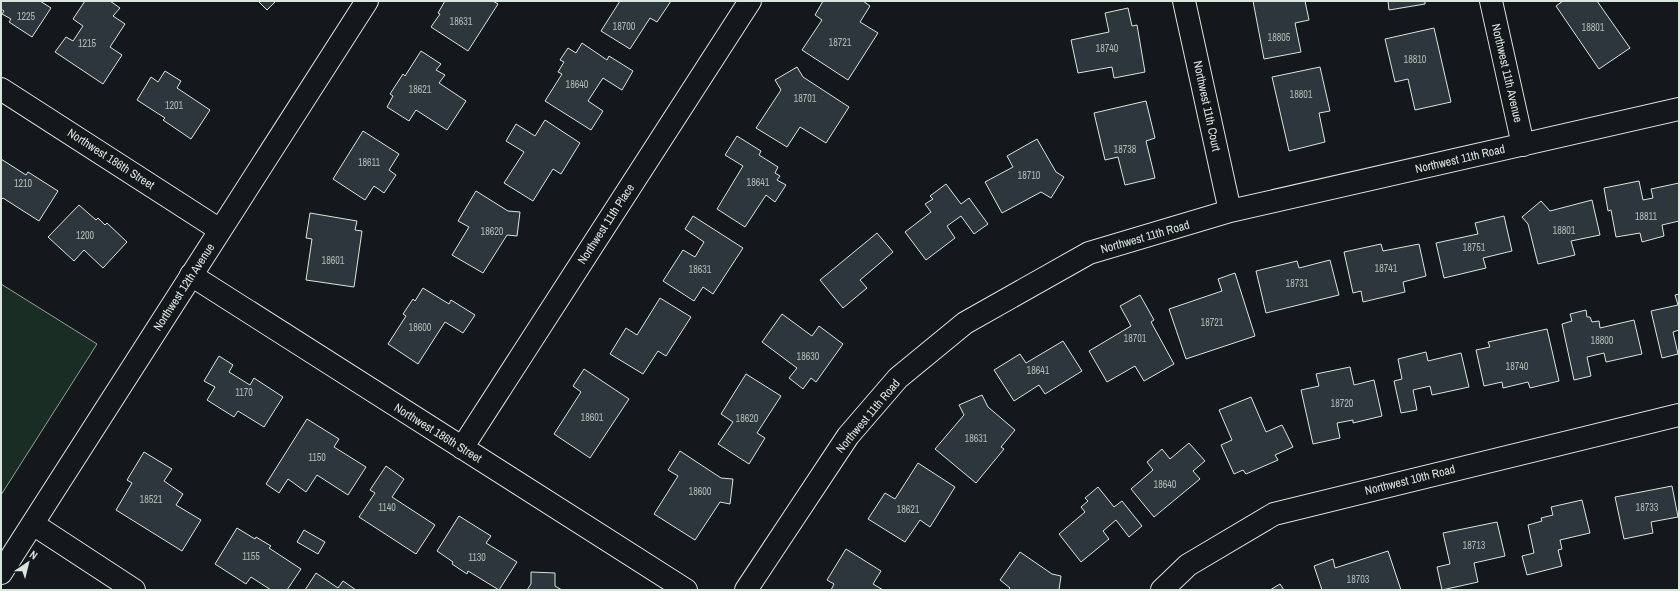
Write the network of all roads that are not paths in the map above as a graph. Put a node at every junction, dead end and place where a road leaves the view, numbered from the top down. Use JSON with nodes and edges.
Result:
{"nodes":[{"id":1,"x":368,"y":1,"type":"edge"},
{"id":2,"x":750,"y":1,"type":"edge"},
{"id":3,"x":1184,"y":1,"type":"edge"},
{"id":4,"x":1491,"y":1,"type":"edge"},
{"id":5,"x":1,"y":89,"type":"edge"},
{"id":6,"x":1679,"y":109,"type":"edge"},
{"id":7,"x":1523,"y":145,"type":"junction"},
{"id":8,"x":1230,"y":212,"type":"junction"},
{"id":9,"x":220,"y":230,"type":"junction"},
{"id":10,"x":191,"y":275,"type":"junction"},
{"id":11,"x":1679,"y":415,"type":"edge"},
{"id":12,"x":462,"y":448,"type":"junction"},
{"id":13,"x":32,"y":524,"type":"junction"},
{"id":14,"x":1,"y":573,"type":"edge"},
{"id":15,"x":134,"y":590,"type":"edge"},
{"id":16,"x":686,"y":590,"type":"edge"},
{"id":17,"x":746,"y":590,"type":"edge"},
{"id":18,"x":1162,"y":590,"type":"edge"}],
"edges":[{"from":1,"to":9,"type":"street","name":"Northwest 12th Avenue"},
{"from":2,"to":12,"type":"street","name":"Northwest 11th Place"},
{"from":3,"to":8,"type":"street","name":"Northwest 11th Court"},
{"from":4,"to":7,"type":"street","name":"Northwest 11th Avenue"},
{"from":5,"to":9,"type":"street","name":"Northwest 186th Street"},
{"from":6,"to":7,"type":"street","name":"Northwest 11th Road"},
{"from":7,"to":8,"type":"street","name":"Northwest 11th Road"},
{"from":8,"to":17,"type":"street","name":"Northwest 11th Road"},
{"from":9,"to":10,"type":"street","name":"Northwest 12th Avenue"},
{"from":10,"to":12,"type":"street","name":"Northwest 186th Street"},
{"from":10,"to":13,"type":"street","name":"Northwest 12th Avenue"},
{"from":11,"to":18,"type":"street","name":"Northwest 10th Road"},
{"from":12,"to":16,"type":"street","name":"Northwest 186th Street"},
{"from":13,"to":14,"type":"street","name":"Northwest 12th Avenue"},
{"from":13,"to":15,"type":"street"}]}
